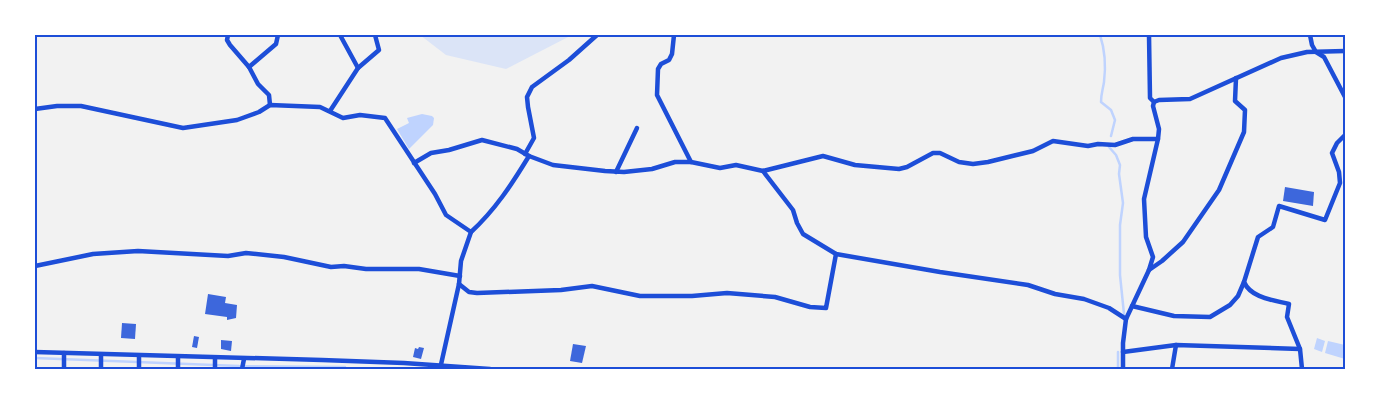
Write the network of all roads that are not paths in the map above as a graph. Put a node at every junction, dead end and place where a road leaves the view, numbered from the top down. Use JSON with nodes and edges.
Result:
{"nodes":[{"id":1,"x":228,"y":35,"type":"edge"},
{"id":2,"x":278,"y":35,"type":"edge"},
{"id":3,"x":340,"y":35,"type":"edge"},
{"id":4,"x":375,"y":35,"type":"edge"},
{"id":5,"x":596,"y":35,"type":"edge"},
{"id":6,"x":674,"y":35,"type":"edge"},
{"id":7,"x":1149,"y":35,"type":"edge"},
{"id":8,"x":1310,"y":35,"type":"edge"},
{"id":9,"x":1345,"y":50,"type":"edge"},
{"id":10,"x":1316,"y":52,"type":"junction"},
{"id":11,"x":250,"y":67,"type":"junction"},
{"id":12,"x":358,"y":68,"type":"junction"},
{"id":13,"x":1236,"y":78,"type":"junction"},
{"id":14,"x":1345,"y":97,"type":"edge"},
{"id":15,"x":1154,"y":102,"type":"junction"},
{"id":16,"x":270,"y":105,"type":"junction"},
{"id":17,"x":35,"y":109,"type":"edge"},
{"id":18,"x":330,"y":112,"type":"junction"},
{"id":19,"x":637,"y":128,"type":"dead end"},
{"id":20,"x":1345,"y":136,"type":"edge"},
{"id":21,"x":1158,"y":139,"type":"junction"},
{"id":22,"x":527,"y":155,"type":"junction"},
{"id":23,"x":691,"y":162,"type":"junction"},
{"id":24,"x":414,"y":163,"type":"junction"},
{"id":25,"x":763,"y":171,"type":"junction"},
{"id":26,"x":616,"y":172,"type":"junction"},
{"id":27,"x":471,"y":232,"type":"junction"},
{"id":28,"x":836,"y":254,"type":"junction"},
{"id":29,"x":35,"y":266,"type":"edge"},
{"id":30,"x":1149,"y":270,"type":"junction"},
{"id":31,"x":460,"y":276,"type":"junction"},
{"id":32,"x":1244,"y":282,"type":"junction"},
{"id":33,"x":459,"y":284,"type":"junction"},
{"id":34,"x":1132,"y":306,"type":"junction"},
{"id":35,"x":1126,"y":319,"type":"junction"},
{"id":36,"x":1176,"y":345,"type":"junction"},
{"id":37,"x":1300,"y":349,"type":"junction"},
{"id":38,"x":35,"y":352,"type":"edge"},
{"id":39,"x":1123,"y":352,"type":"junction"},
{"id":40,"x":101,"y":356,"type":"junction"},
{"id":41,"x":64,"y":358,"type":"junction"},
{"id":42,"x":215,"y":360,"type":"junction"},
{"id":43,"x":139,"y":362,"type":"edge"},
{"id":44,"x":178,"y":364,"type":"edge"},
{"id":45,"x":243,"y":365,"type":"edge"},
{"id":46,"x":101,"y":367,"type":"edge"},
{"id":47,"x":215,"y":368,"type":"edge"},
{"id":48,"x":440,"y":368,"type":"edge"},
{"id":49,"x":64,"y":369,"type":"edge"},
{"id":50,"x":490,"y":369,"type":"edge"},
{"id":51,"x":1123,"y":369,"type":"edge"},
{"id":52,"x":1172,"y":369,"type":"edge"},
{"id":53,"x":1302,"y":369,"type":"edge"}],
"edges":[{"from":1,"to":11,"type":"street"},
{"from":2,"to":11,"type":"street"},
{"from":3,"to":12,"type":"street"},
{"from":4,"to":12,"type":"street"},
{"from":5,"to":22,"type":"street"},
{"from":6,"to":23,"type":"street"},
{"from":7,"to":15,"type":"street"},
{"from":8,"to":10,"type":"street"},
{"from":9,"to":10,"type":"street"},
{"from":10,"to":13,"type":"street"},
{"from":10,"to":14,"type":"street"},
{"from":11,"to":16,"type":"street"},
{"from":12,"to":18,"type":"street"},
{"from":13,"to":15,"type":"street"},
{"from":13,"to":30,"type":"street"},
{"from":15,"to":21,"type":"street"},
{"from":16,"to":17,"type":"street"},
{"from":16,"to":18,"type":"street"},
{"from":18,"to":24,"type":"street"},
{"from":19,"to":26,"type":"street"},
{"from":20,"to":32,"type":"street"},
{"from":21,"to":25,"type":"street"},
{"from":21,"to":30,"type":"street"},
{"from":22,"to":24,"type":"street"},
{"from":22,"to":26,"type":"street"},
{"from":22,"to":27,"type":"street"},
{"from":23,"to":25,"type":"street"},
{"from":23,"to":26,"type":"street"},
{"from":24,"to":27,"type":"street"},
{"from":25,"to":28,"type":"street"},
{"from":27,"to":31,"type":"street"},
{"from":28,"to":33,"type":"street"},
{"from":28,"to":35,"type":"street"},
{"from":29,"to":31,"type":"street"},
{"from":30,"to":34,"type":"street"},
{"from":31,"to":33,"type":"street"},
{"from":32,"to":34,"type":"street"},
{"from":32,"to":37,"type":"street"},
{"from":33,"to":48,"type":"street"},
{"from":34,"to":35,"type":"street"},
{"from":35,"to":39,"type":"street"},
{"from":36,"to":37,"type":"street"},
{"from":36,"to":39,"type":"street"},
{"from":36,"to":52,"type":"street"},
{"from":37,"to":53,"type":"street"},
{"from":38,"to":41,"type":"street"},
{"from":39,"to":51,"type":"street"},
{"from":40,"to":41,"type":"street"},
{"from":40,"to":43,"type":"street"},
{"from":40,"to":46,"type":"street"},
{"from":41,"to":49,"type":"street"},
{"from":42,"to":44,"type":"street"},
{"from":42,"to":45,"type":"street"},
{"from":42,"to":47,"type":"street"},
{"from":43,"to":44,"type":"street"},
{"from":45,"to":48,"type":"street"},
{"from":48,"to":50,"type":"street"}]}
